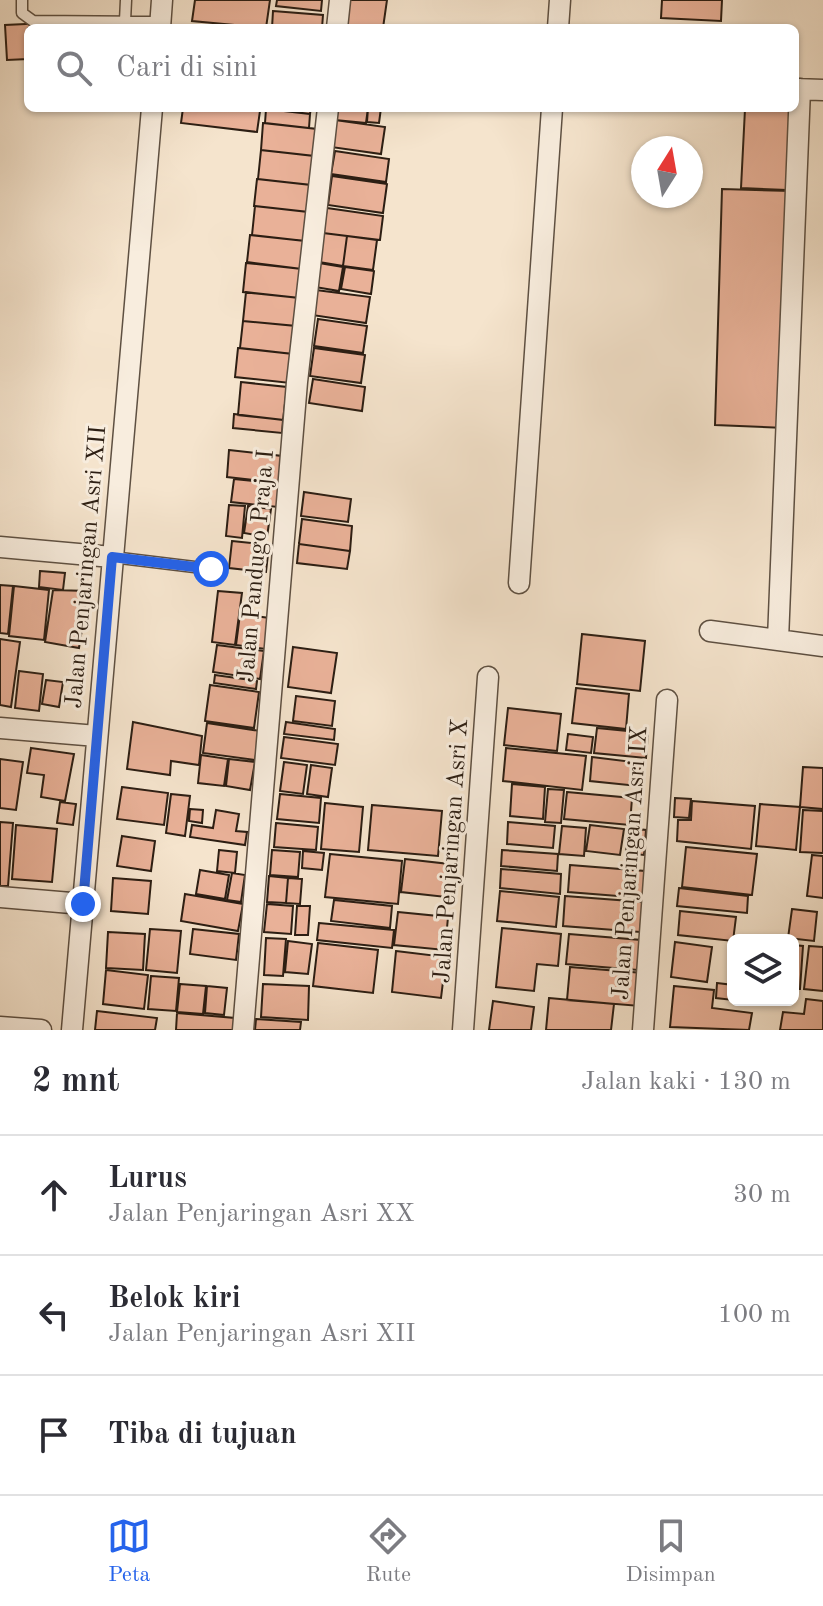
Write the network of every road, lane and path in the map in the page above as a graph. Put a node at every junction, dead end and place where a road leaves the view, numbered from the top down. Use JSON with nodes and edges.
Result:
{"nodes":[{"id":1,"x":22,"y":0,"type":"edge"},
{"id":2,"x":126,"y":0,"type":"edge"},
{"id":3,"x":162,"y":0,"type":"edge"},
{"id":4,"x":340,"y":0,"type":"edge"},
{"id":5,"x":560,"y":0,"type":"edge"},
{"id":6,"x":125,"y":21,"type":"junction"},
{"id":7,"x":151,"y":24,"type":"edge"},
{"id":8,"x":160,"y":24,"type":"edge"},
{"id":9,"x":337,"y":24,"type":"edge"},
{"id":10,"x":558,"y":24,"type":"edge"},
{"id":11,"x":799,"y":89,"type":"edge"},
{"id":12,"x":823,"y":90,"type":"edge"},
{"id":13,"x":152,"y":112,"type":"edge"},
{"id":14,"x":328,"y":112,"type":"edge"},
{"id":15,"x":552,"y":112,"type":"edge"},
{"id":16,"x":797,"y":112,"type":"edge"},
{"id":17,"x":0,"y":547,"type":"edge"},
{"id":18,"x":112,"y":557,"type":"junction"},
{"id":19,"x":211,"y":569,"type":"dead end"},
{"id":20,"x":519,"y":583,"type":"dead end"},
{"id":21,"x":710,"y":631,"type":"dead end"},
{"id":22,"x":778,"y":640,"type":"junction"},
{"id":23,"x":823,"y":646,"type":"edge"},
{"id":24,"x":488,"y":677,"type":"dead end"},
{"id":25,"x":667,"y":700,"type":"dead end"},
{"id":26,"x":0,"y":728,"type":"edge"},
{"id":27,"x":97,"y":736,"type":"junction"},
{"id":28,"x":0,"y":897,"type":"edge"},
{"id":29,"x":83,"y":904,"type":"junction"},
{"id":30,"x":0,"y":1027,"type":"edge"},
{"id":31,"x":41,"y":1030,"type":"edge"},
{"id":32,"x":72,"y":1030,"type":"edge"},
{"id":33,"x":243,"y":1030,"type":"edge"},
{"id":34,"x":463,"y":1030,"type":"edge"},
{"id":35,"x":643,"y":1030,"type":"edge"}],
"edges":[{"from":1,"to":6,"type":"lane"},
{"from":2,"to":6,"type":"lane"},
{"from":3,"to":8,"type":"street"},
{"from":4,"to":9,"type":"street"},
{"from":5,"to":10,"type":"street"},
{"from":6,"to":7,"type":"lane"},
{"from":11,"to":12,"type":"street"},
{"from":13,"to":18,"type":"street","name":"Jalan Penjaringan Asri XII"},
{"from":14,"to":33,"type":"street","name":"Jalan Pandugo Praja I"},
{"from":15,"to":20,"type":"street"},
{"from":16,"to":22,"type":"street"},
{"from":17,"to":18,"type":"street"},
{"from":18,"to":19,"type":"lane"},
{"from":18,"to":27,"type":"street","name":"Jalan Penjaringan Asri XII"},
{"from":21,"to":22,"type":"street"},
{"from":22,"to":23,"type":"street"},
{"from":24,"to":34,"type":"street","name":"Jalan Penjaringan Asri X"},
{"from":25,"to":35,"type":"street","name":"Jalan Penjaringan Asri IX"},
{"from":26,"to":27,"type":"street"},
{"from":27,"to":29,"type":"street","name":"Jalan Penjaringan Asri XII"},
{"from":28,"to":29,"type":"street"},
{"from":29,"to":32,"type":"street","name":"Jalan Penjaringan Asri XII"},
{"from":30,"to":31,"type":"street"}]}
